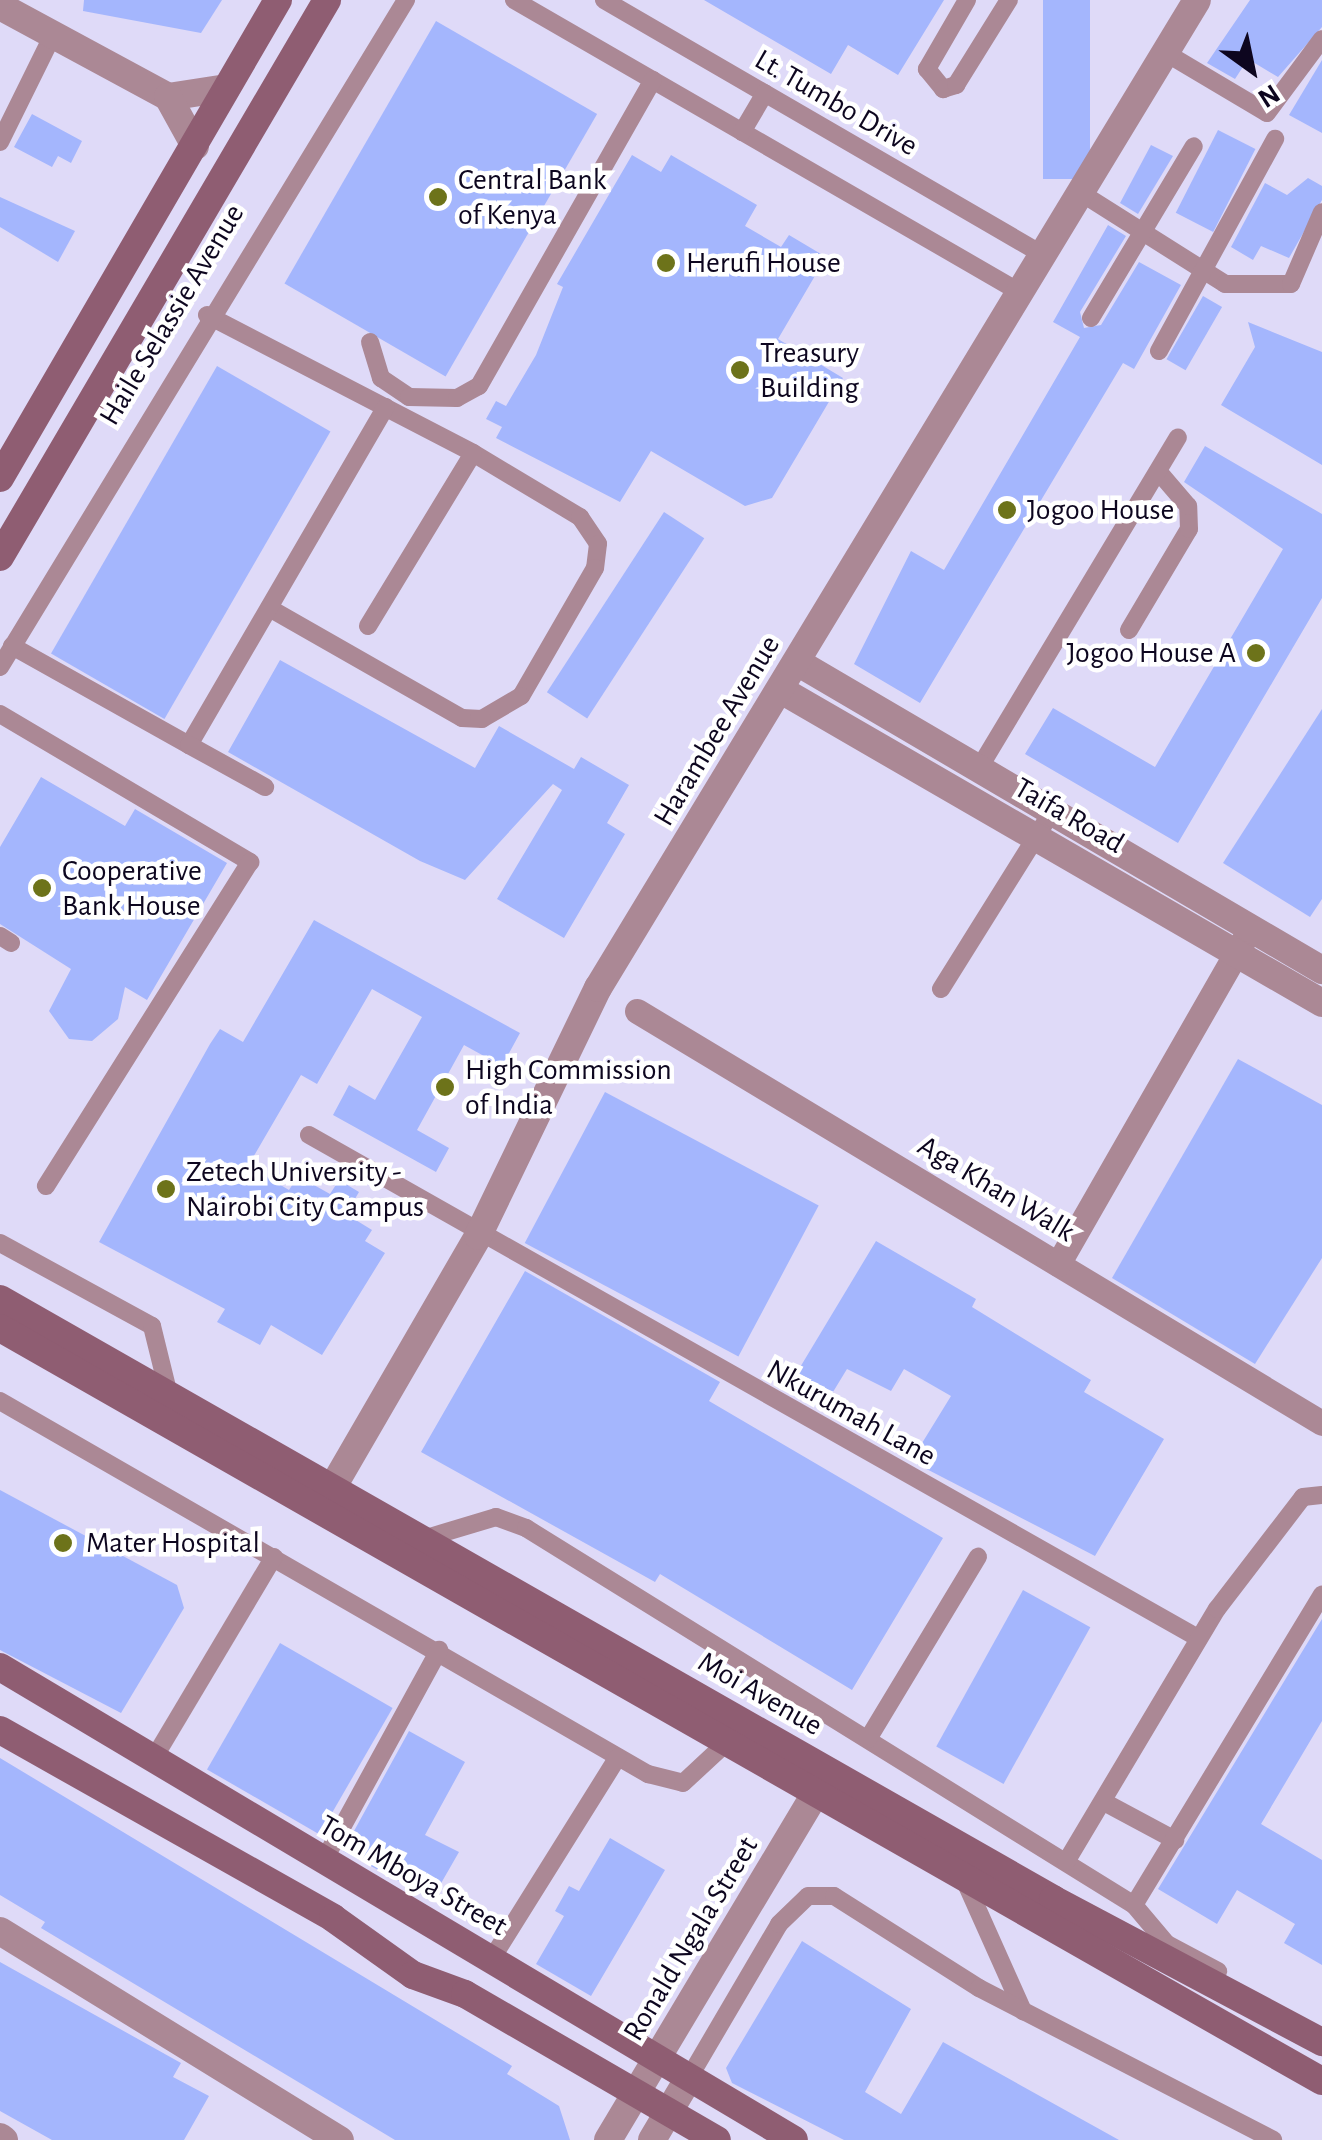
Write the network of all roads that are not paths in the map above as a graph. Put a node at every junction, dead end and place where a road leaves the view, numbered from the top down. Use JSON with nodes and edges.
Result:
{"nodes":[{"id":1,"x":278,"y":0,"type":"edge"},
{"id":2,"x":326,"y":0,"type":"edge"},
{"id":3,"x":406,"y":0,"type":"edge"},
{"id":4,"x":514,"y":0,"type":"edge"},
{"id":5,"x":604,"y":0,"type":"edge"},
{"id":6,"x":967,"y":0,"type":"edge"},
{"id":7,"x":1009,"y":0,"type":"edge"},
{"id":8,"x":1197,"y":0,"type":"edge"},
{"id":9,"x":0,"y":6,"type":"edge"},
{"id":10,"x":52,"y":37,"type":"junction"},
{"id":11,"x":1322,"y":39,"type":"edge"},
{"id":12,"x":1166,"y":53,"type":"junction"},
{"id":13,"x":653,"y":80,"type":"junction"},
{"id":14,"x":226,"y":88,"type":"junction"},
{"id":15,"x":765,"y":93,"type":"junction"},
{"id":16,"x":168,"y":96,"type":"junction"},
{"id":17,"x":742,"y":132,"type":"junction"},
{"id":18,"x":1275,"y":140,"type":"dead end"},
{"id":19,"x":0,"y":142,"type":"edge"},
{"id":20,"x":195,"y":146,"type":"junction"},
{"id":21,"x":1194,"y":146,"type":"dead end"},
{"id":22,"x":1078,"y":191,"type":"junction"},
{"id":23,"x":1322,"y":212,"type":"edge"},
{"id":24,"x":1143,"y":232,"type":"junction"},
{"id":25,"x":1040,"y":253,"type":"junction"},
{"id":26,"x":1204,"y":271,"type":"junction"},
{"id":27,"x":1016,"y":290,"type":"junction"},
{"id":28,"x":207,"y":315,"type":"junction"},
{"id":29,"x":1092,"y":318,"type":"dead end"},
{"id":30,"x":370,"y":342,"type":"dead end"},
{"id":31,"x":1159,"y":351,"type":"dead end"},
{"id":32,"x":386,"y":407,"type":"junction"},
{"id":33,"x":1178,"y":437,"type":"dead end"},
{"id":34,"x":473,"y":453,"type":"junction"},
{"id":35,"x":1158,"y":471,"type":"junction"},
{"id":36,"x":0,"y":478,"type":"edge"},
{"id":37,"x":0,"y":556,"type":"edge"},
{"id":38,"x":269,"y":608,"type":"junction"},
{"id":39,"x":368,"y":626,"type":"dead end"},
{"id":40,"x":1129,"y":630,"type":"dead end"},
{"id":41,"x":12,"y":646,"type":"junction"},
{"id":42,"x":797,"y":662,"type":"junction"},
{"id":43,"x":0,"y":667,"type":"edge"},
{"id":44,"x":781,"y":690,"type":"junction"},
{"id":45,"x":0,"y":714,"type":"edge"},
{"id":46,"x":189,"y":745,"type":"junction"},
{"id":47,"x":978,"y":770,"type":"junction"},
{"id":48,"x":265,"y":786,"type":"dead end"},
{"id":49,"x":1044,"y":824,"type":"junction"},
{"id":50,"x":1244,"y":941,"type":"junction"},
{"id":51,"x":1322,"y":970,"type":"edge"},
{"id":52,"x":941,"y":989,"type":"dead end"},
{"id":53,"x":1322,"y":1003,"type":"edge"},
{"id":54,"x":637,"y":1011,"type":"dead end"},
{"id":55,"x":309,"y":1135,"type":"dead end"},
{"id":56,"x":46,"y":1186,"type":"dead end"},
{"id":57,"x":478,"y":1236,"type":"junction"},
{"id":58,"x":0,"y":1243,"type":"edge"},
{"id":59,"x":1058,"y":1264,"type":"junction"},
{"id":60,"x":0,"y":1299,"type":"edge"},
{"id":61,"x":0,"y":1328,"type":"edge"},
{"id":62,"x":169,"y":1395,"type":"junction"},
{"id":63,"x":0,"y":1402,"type":"edge"},
{"id":64,"x":1322,"y":1423,"type":"edge"},
{"id":65,"x":1322,"y":1495,"type":"edge"},
{"id":66,"x":326,"y":1499,"type":"junction"},
{"id":67,"x":422,"y":1539,"type":"junction"},
{"id":68,"x":274,"y":1558,"type":"junction"},
{"id":69,"x":978,"y":1558,"type":"dead end"},
{"id":70,"x":1322,"y":1595,"type":"edge"},
{"id":71,"x":1198,"y":1638,"type":"junction"},
{"id":72,"x":439,"y":1650,"type":"junction"},
{"id":73,"x":0,"y":1666,"type":"edge"},
{"id":74,"x":0,"y":1730,"type":"edge"},
{"id":75,"x":868,"y":1739,"type":"junction"},
{"id":76,"x":726,"y":1743,"type":"junction"},
{"id":77,"x":618,"y":1757,"type":"junction"},
{"id":78,"x":154,"y":1758,"type":"junction"},
{"id":79,"x":822,"y":1782,"type":"junction"},
{"id":80,"x":1104,"y":1802,"type":"junction"},
{"id":81,"x":1175,"y":1840,"type":"junction"},
{"id":82,"x":324,"y":1862,"type":"junction"},
{"id":83,"x":1066,"y":1862,"type":"junction"},
{"id":84,"x":964,"y":1877,"type":"junction"},
{"id":85,"x":1134,"y":1905,"type":"junction"},
{"id":86,"x":0,"y":1931,"type":"edge"},
{"id":87,"x":491,"y":1960,"type":"junction"},
{"id":88,"x":1239,"y":1998,"type":"junction"},
{"id":89,"x":1023,"y":2011,"type":"junction"},
{"id":90,"x":1322,"y":2042,"type":"edge"},
{"id":91,"x":658,"y":2057,"type":"junction"},
{"id":92,"x":690,"y":2076,"type":"junction"},
{"id":93,"x":1322,"y":2082,"type":"edge"},
{"id":94,"x":636,"y":2092,"type":"junction"},
{"id":95,"x":669,"y":2112,"type":"junction"},
{"id":96,"x":340,"y":2140,"type":"edge"},
{"id":97,"x":608,"y":2140,"type":"edge"},
{"id":98,"x":652,"y":2140,"type":"edge"},
{"id":99,"x":717,"y":2140,"type":"edge"},
{"id":100,"x":794,"y":2140,"type":"edge"},
{"id":101,"x":1272,"y":2140,"type":"edge"}],
"edges":[{"from":1,"to":14,"type":"main road"},
{"from":2,"to":37,"type":"main road","name":"Haile Selassie Avenue"},
{"from":3,"to":28,"type":"lane","name":"Haile Selassie Avenue"},
{"from":4,"to":13,"type":"lane"},
{"from":5,"to":15,"type":"lane","name":"Lt. Tumbo Drive"},
{"from":6,"to":7,"type":"lane"},
{"from":8,"to":12,"type":"street","name":"Harambee Avenue"},
{"from":9,"to":10,"type":"street"},
{"from":10,"to":16,"type":"street"},
{"from":10,"to":19,"type":"lane"},
{"from":11,"to":12,"type":"lane"},
{"from":12,"to":22,"type":"street","name":"Harambee Avenue"},
{"from":13,"to":17,"type":"lane"},
{"from":13,"to":30,"type":"lane"},
{"from":14,"to":16,"type":"street"},
{"from":14,"to":20,"type":"main road"},
{"from":15,"to":17,"type":"lane"},
{"from":15,"to":25,"type":"lane","name":"Lt. Tumbo Drive"},
{"from":16,"to":20,"type":"street"},
{"from":17,"to":27,"type":"lane"},
{"from":18,"to":26,"type":"lane"},
{"from":20,"to":36,"type":"main road"},
{"from":21,"to":24,"type":"lane"},
{"from":22,"to":24,"type":"lane"},
{"from":22,"to":25,"type":"street","name":"Harambee Avenue"},
{"from":23,"to":26,"type":"lane"},
{"from":24,"to":26,"type":"lane"},
{"from":24,"to":29,"type":"lane"},
{"from":25,"to":27,"type":"street","name":"Harambee Avenue"},
{"from":26,"to":31,"type":"lane"},
{"from":27,"to":42,"type":"street","name":"Harambee Avenue"},
{"from":28,"to":32,"type":"lane"},
{"from":28,"to":41,"type":"lane","name":"Haile Selassie Avenue"},
{"from":32,"to":34,"type":"lane"},
{"from":32,"to":38,"type":"lane"},
{"from":33,"to":35,"type":"lane"},
{"from":34,"to":38,"type":"lane"},
{"from":34,"to":39,"type":"lane"},
{"from":35,"to":40,"type":"lane"},
{"from":35,"to":47,"type":"lane"},
{"from":38,"to":46,"type":"lane"},
{"from":41,"to":43,"type":"lane","name":"Haile Selassie Avenue"},
{"from":41,"to":46,"type":"lane"},
{"from":42,"to":44,"type":"street","name":"Harambee Avenue"},
{"from":42,"to":47,"type":"street","name":"Taifa Road"},
{"from":44,"to":49,"type":"street","name":"Taifa Road"},
{"from":44,"to":57,"type":"street","name":"Harambee Avenue"},
{"from":45,"to":56,"type":"lane"},
{"from":46,"to":48,"type":"lane"},
{"from":47,"to":49,"type":"street","name":"Taifa Road"},
{"from":49,"to":50,"type":"street","name":"Taifa Road"},
{"from":49,"to":52,"type":"lane"},
{"from":50,"to":51,"type":"street","name":"Taifa Road"},
{"from":50,"to":53,"type":"street","name":"Taifa Road"},
{"from":50,"to":59,"type":"street"},
{"from":54,"to":59,"type":"street","name":"Aga Khan Walk"},
{"from":55,"to":57,"type":"lane","name":"Nkurumah Lane"},
{"from":57,"to":66,"type":"street","name":"Harambee Avenue"},
{"from":57,"to":71,"type":"lane","name":"Nkurumah Lane"},
{"from":58,"to":62,"type":"lane"},
{"from":59,"to":64,"type":"street","name":"Aga Khan Walk"},
{"from":60,"to":62,"type":"main road","name":"Moi Avenue"},
{"from":61,"to":66,"type":"main road","name":"Moi Avenue"},
{"from":62,"to":66,"type":"main road","name":"Moi Avenue"},
{"from":63,"to":68,"type":"lane","name":"Moi Avenue"},
{"from":65,"to":71,"type":"lane"},
{"from":66,"to":67,"type":"main road","name":"Moi Avenue"},
{"from":66,"to":76,"type":"main road","name":"Moi Avenue"},
{"from":67,"to":75,"type":"lane"},
{"from":67,"to":79,"type":"main road","name":"Moi Avenue"},
{"from":68,"to":72,"type":"lane","name":"Moi Avenue"},
{"from":68,"to":78,"type":"lane"},
{"from":69,"to":75,"type":"lane"},
{"from":70,"to":81,"type":"lane"},
{"from":71,"to":80,"type":"lane"},
{"from":72,"to":77,"type":"lane","name":"Moi Avenue"},
{"from":72,"to":82,"type":"lane"},
{"from":73,"to":78,"type":"main road","name":"Tom Mboya Street"},
{"from":74,"to":94,"type":"main road"},
{"from":75,"to":83,"type":"lane"},
{"from":76,"to":77,"type":"lane","name":"Moi Avenue"},
{"from":76,"to":79,"type":"main road","name":"Moi Avenue"},
{"from":77,"to":87,"type":"lane"},
{"from":78,"to":82,"type":"main road","name":"Tom Mboya Street"},
{"from":79,"to":84,"type":"main road","name":"Moi Avenue"},
{"from":79,"to":88,"type":"main road","name":"Moi Avenue"},
{"from":79,"to":91,"type":"street","name":"Ronald Ngala Street"},
{"from":80,"to":81,"type":"lane"},
{"from":80,"to":83,"type":"lane"},
{"from":81,"to":85,"type":"lane"},
{"from":82,"to":87,"type":"main road","name":"Tom Mboya Street"},
{"from":83,"to":85,"type":"lane"},
{"from":84,"to":89,"type":"lane"},
{"from":84,"to":93,"type":"main road","name":"Moi Avenue"},
{"from":85,"to":88,"type":"lane"},
{"from":86,"to":96,"type":"street"},
{"from":87,"to":91,"type":"main road","name":"Tom Mboya Street"},
{"from":88,"to":90,"type":"main road","name":"Moi Avenue"},
{"from":89,"to":92,"type":"lane"},
{"from":89,"to":101,"type":"lane"},
{"from":91,"to":92,"type":"main road","name":"Tom Mboya Street"},
{"from":91,"to":94,"type":"street","name":"Ronald Ngala Street"},
{"from":92,"to":95,"type":"street"},
{"from":92,"to":100,"type":"main road","name":"Tom Mboya Street"},
{"from":94,"to":95,"type":"main road"},
{"from":94,"to":97,"type":"street","name":"Ronald Ngala Street"},
{"from":95,"to":98,"type":"street"},
{"from":95,"to":99,"type":"main road"}]}
